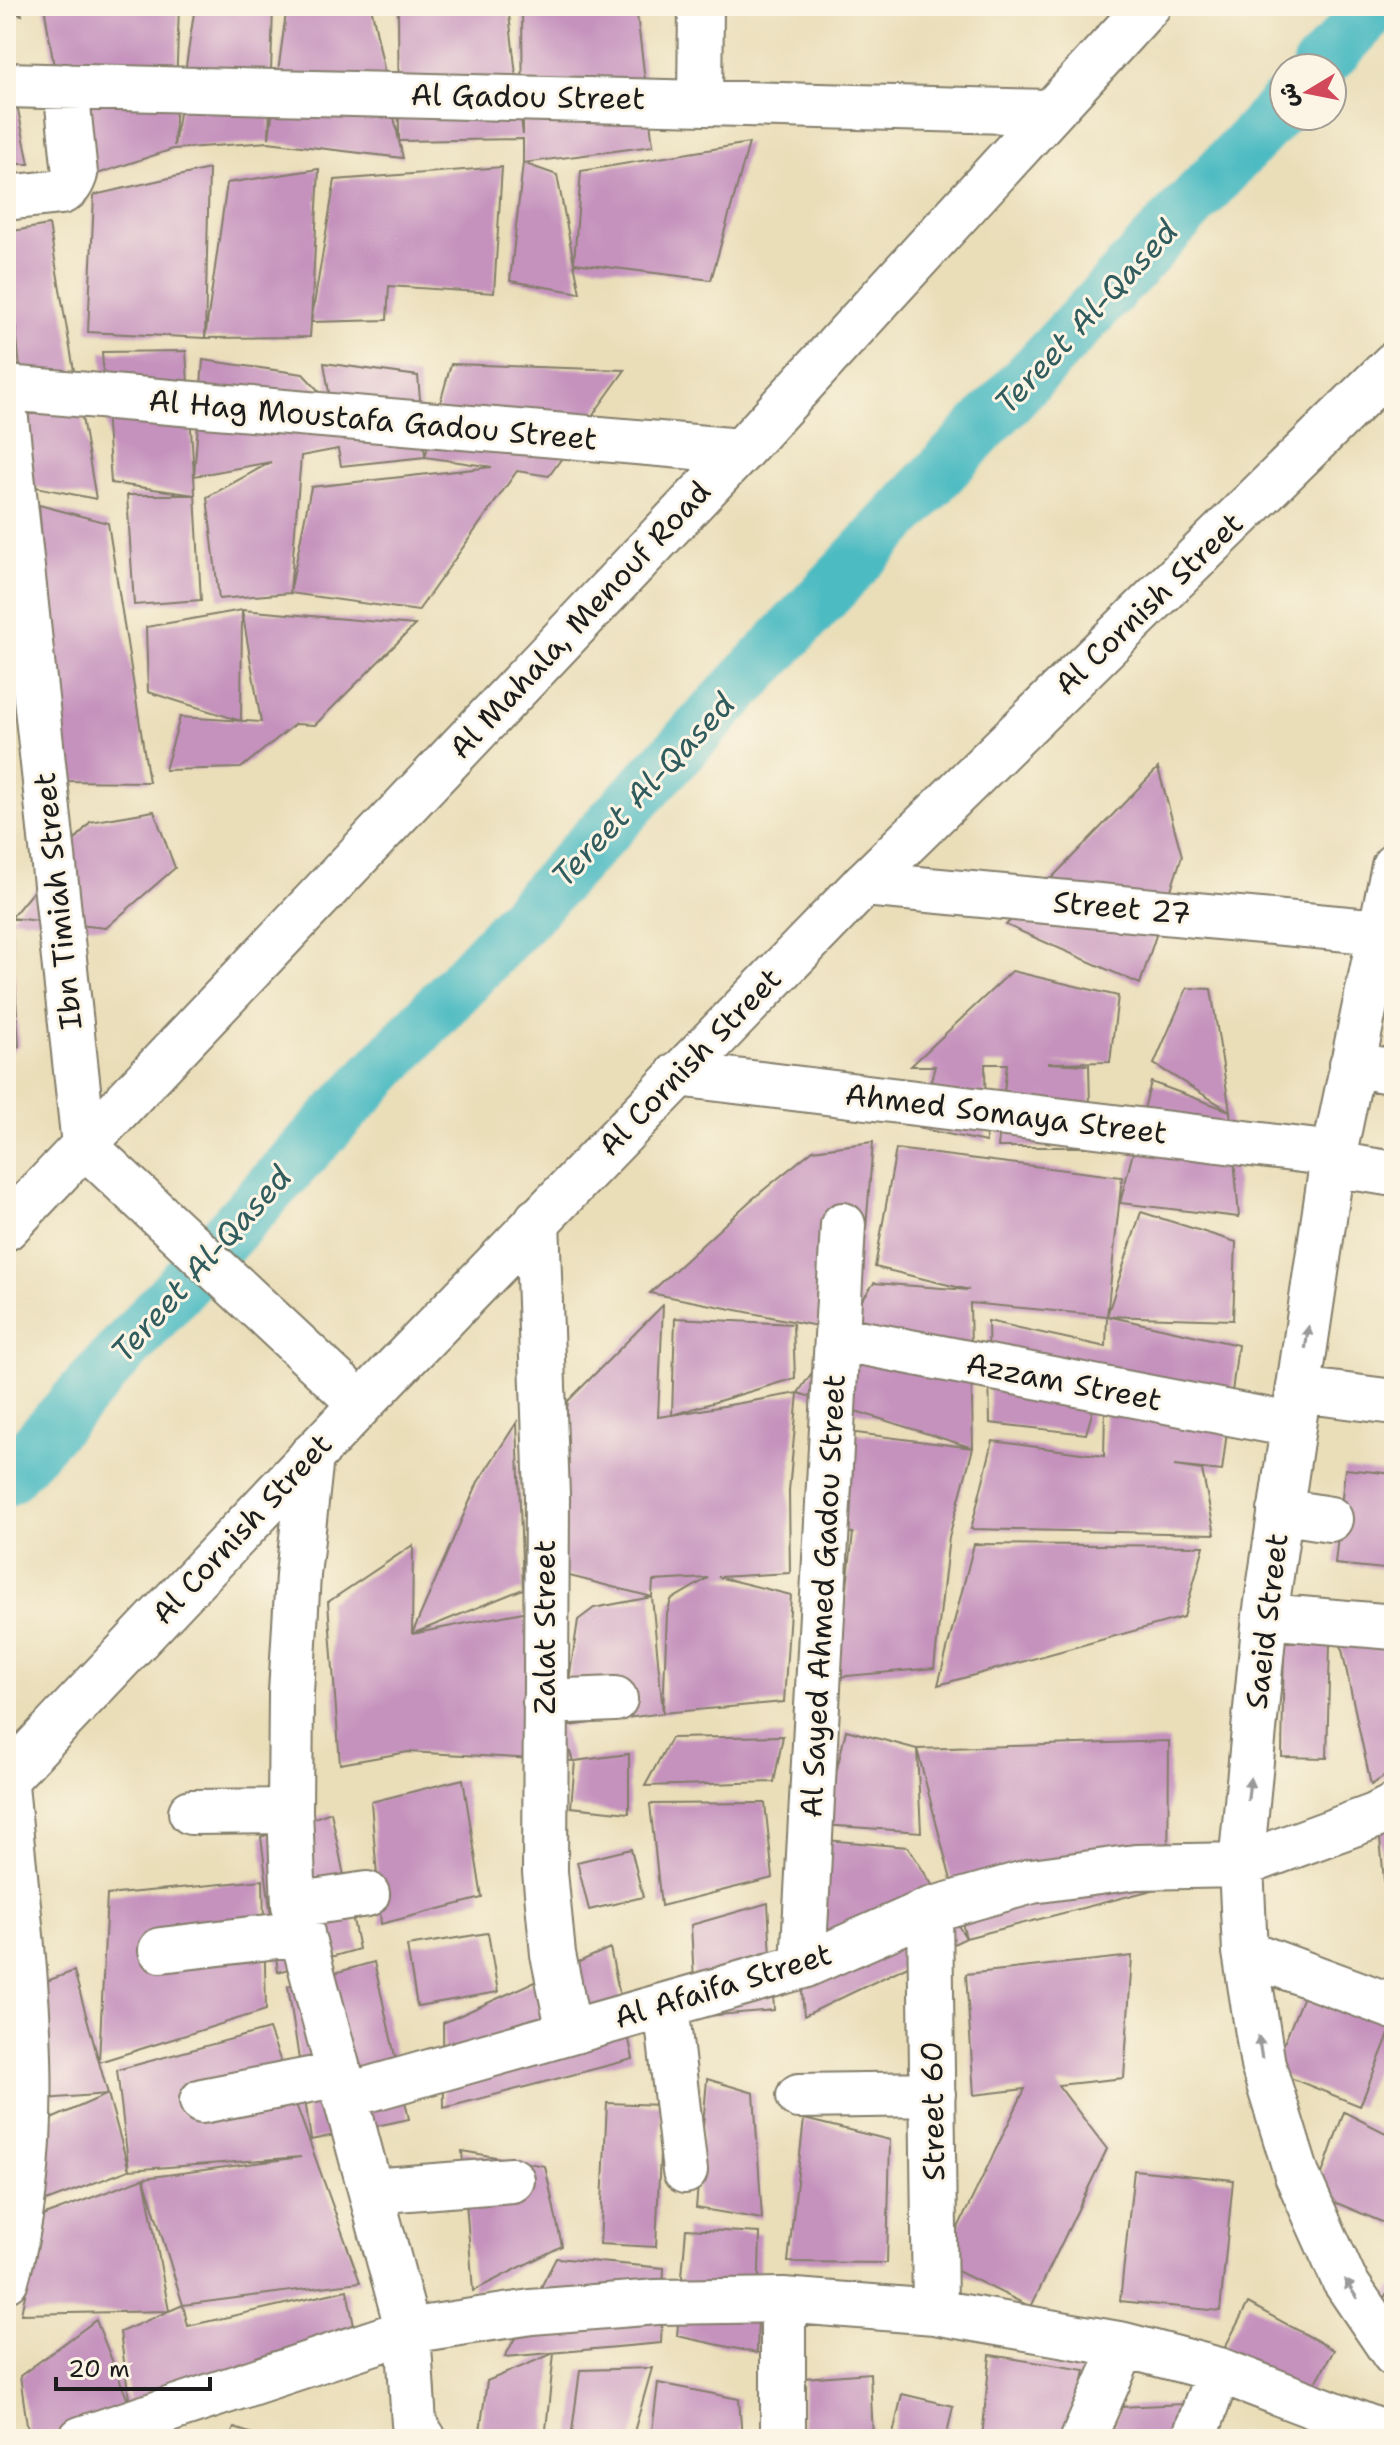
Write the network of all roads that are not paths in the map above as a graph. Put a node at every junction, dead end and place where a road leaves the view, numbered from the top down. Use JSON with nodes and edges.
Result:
{"nodes":[{"id":1,"x":701,"y":6,"type":"edge"},
{"id":2,"x":1148,"y":6,"type":"edge"},
{"id":3,"x":6,"y":85,"type":"edge"},
{"id":4,"x":66,"y":86,"type":"junction"},
{"id":5,"x":700,"y":102,"type":"junction"},
{"id":6,"x":1050,"y":112,"type":"junction"},
{"id":7,"x":6,"y":198,"type":"edge"},
{"id":8,"x":1394,"y":364,"type":"edge"},
{"id":9,"x":6,"y":388,"type":"edge"},
{"id":10,"x":6,"y":419,"type":"edge"},
{"id":11,"x":741,"y":451,"type":"junction"},
{"id":12,"x":14,"y":560,"type":"edge"},
{"id":13,"x":1394,"y":866,"type":"edge"},
{"id":14,"x":864,"y":884,"type":"junction"},
{"id":15,"x":1380,"y":932,"type":"junction"},
{"id":16,"x":1373,"y":1068,"type":"edge"},
{"id":17,"x":678,"y":1074,"type":"junction"},
{"id":18,"x":84,"y":1145,"type":"junction"},
{"id":19,"x":1333,"y":1159,"type":"junction"},
{"id":20,"x":1394,"y":1174,"type":"edge"},
{"id":21,"x":537,"y":1220,"type":"junction"},
{"id":22,"x":843,"y":1225,"type":"dead end"},
{"id":23,"x":6,"y":1228,"type":"edge"},
{"id":24,"x":837,"y":1338,"type":"junction"},
{"id":25,"x":1394,"y":1402,"type":"edge"},
{"id":26,"x":361,"y":1404,"type":"junction"},
{"id":27,"x":1296,"y":1407,"type":"junction"},
{"id":28,"x":311,"y":1456,"type":"junction"},
{"id":29,"x":1280,"y":1511,"type":"junction"},
{"id":30,"x":1330,"y":1519,"type":"dead end"},
{"id":31,"x":1265,"y":1616,"type":"junction"},
{"id":32,"x":1394,"y":1627,"type":"edge"},
{"id":33,"x":615,"y":1699,"type":"dead end"},
{"id":34,"x":545,"y":1702,"type":"junction"},
{"id":35,"x":6,"y":1782,"type":"edge"},
{"id":36,"x":1394,"y":1806,"type":"edge"},
{"id":37,"x":290,"y":1811,"type":"junction"},
{"id":38,"x":191,"y":1812,"type":"dead end"},
{"id":39,"x":1241,"y":1865,"type":"junction"},
{"id":40,"x":367,"y":1894,"type":"dead end"},
{"id":41,"x":930,"y":1910,"type":"junction"},
{"id":42,"x":298,"y":1919,"type":"junction"},
{"id":43,"x":161,"y":1950,"type":"dead end"},
{"id":44,"x":1245,"y":1952,"type":"junction"},
{"id":45,"x":803,"y":1966,"type":"junction"},
{"id":46,"x":666,"y":2005,"type":"junction"},
{"id":47,"x":1394,"y":2007,"type":"edge"},
{"id":48,"x":569,"y":2032,"type":"junction"},
{"id":49,"x":342,"y":2085,"type":"junction"},
{"id":50,"x":933,"y":2094,"type":"junction"},
{"id":51,"x":799,"y":2096,"type":"dead end"},
{"id":52,"x":202,"y":2101,"type":"dead end"},
{"id":53,"x":685,"y":2171,"type":"dead end"},
{"id":54,"x":512,"y":2180,"type":"dead end"},
{"id":55,"x":371,"y":2191,"type":"junction"},
{"id":56,"x":6,"y":2280,"type":"edge"},
{"id":57,"x":783,"y":2300,"type":"junction"},
{"id":58,"x":935,"y":2312,"type":"junction"},
{"id":59,"x":408,"y":2331,"type":"junction"},
{"id":60,"x":1124,"y":2345,"type":"junction"},
{"id":61,"x":1394,"y":2354,"type":"edge"},
{"id":62,"x":1219,"y":2370,"type":"junction"},
{"id":63,"x":413,"y":2434,"type":"edge"},
{"id":64,"x":1394,"y":2437,"type":"edge"},
{"id":65,"x":81,"y":2439,"type":"edge"},
{"id":66,"x":783,"y":2439,"type":"edge"},
{"id":67,"x":1083,"y":2439,"type":"edge"},
{"id":68,"x":1194,"y":2439,"type":"edge"}],
"edges":[{"from":1,"to":5,"type":"street"},
{"from":2,"to":6,"type":"street","name":"Al Mahala, Menouf Road"},
{"from":3,"to":4,"type":"street","name":"Al Gadou Street"},
{"from":4,"to":5,"type":"street","name":"Al Gadou Street"},
{"from":4,"to":7,"type":"street"},
{"from":5,"to":6,"type":"street","name":"Al Gadou Street"},
{"from":6,"to":11,"type":"street","name":"Al Mahala, Menouf Road"},
{"from":8,"to":14,"type":"street","name":"Al Cornish Street"},
{"from":9,"to":11,"type":"street","name":"Al Hag Moustafa Gadou Street"},
{"from":10,"to":12,"type":"street","name":"Ibn Timiah Street"},
{"from":11,"to":18,"type":"street","name":"Al Mahala, Menouf Road"},
{"from":12,"to":18,"type":"street","name":"Ibn Timiah Street"},
{"from":13,"to":15,"type":"street","name":"Saeid Street"},
{"from":14,"to":15,"type":"street","name":"Street 27"},
{"from":14,"to":17,"type":"street","name":"Al Cornish Street"},
{"from":15,"to":16,"type":"street","name":"Saeid Street"},
{"from":16,"to":19,"type":"street","name":"Saeid Street"},
{"from":17,"to":19,"type":"street","name":"Ahmed Somaya Street"},
{"from":17,"to":21,"type":"street","name":"Al Cornish Street"},
{"from":18,"to":23,"type":"street","name":"Al Mahala, Menouf Road"},
{"from":18,"to":26,"type":"street"},
{"from":19,"to":20,"type":"street","name":"Ahmed Somaya Street"},
{"from":27,"to":19,"type":"street","name":"Saeid Street","one_way":true},
{"from":21,"to":26,"type":"street","name":"Al Cornish Street"},
{"from":21,"to":34,"type":"street","name":"Zalat Street"},
{"from":22,"to":24,"type":"street","name":"Al Sayed Ahmed Gadou Street"},
{"from":24,"to":27,"type":"street","name":"Azzam Street"},
{"from":24,"to":45,"type":"street","name":"Al Sayed Ahmed Gadou Street"},
{"from":25,"to":27,"type":"street","name":"Azzam Street"},
{"from":26,"to":28,"type":"street","name":"Al Cornish Street"},
{"from":27,"to":29,"type":"street","name":"Saeid Street"},
{"from":28,"to":35,"type":"street","name":"Al Cornish Street"},
{"from":28,"to":37,"type":"street"},
{"from":29,"to":30,"type":"street"},
{"from":29,"to":31,"type":"street","name":"Saeid Street"},
{"from":31,"to":32,"type":"street"},
{"from":39,"to":31,"type":"street","name":"Saeid Street","one_way":true},
{"from":33,"to":34,"type":"street"},
{"from":34,"to":48,"type":"street","name":"Zalat Street"},
{"from":35,"to":56,"type":"street"},
{"from":36,"to":39,"type":"street","name":"Al Afaifa Street"},
{"from":37,"to":38,"type":"street"},
{"from":37,"to":42,"type":"street"},
{"from":39,"to":41,"type":"street","name":"Al Afaifa Street"},
{"from":39,"to":44,"type":"street","name":"Saeid Street"},
{"from":40,"to":42,"type":"street"},
{"from":41,"to":45,"type":"street","name":"Al Afaifa Street"},
{"from":41,"to":50,"type":"street","name":"Street 60"},
{"from":42,"to":43,"type":"street"},
{"from":42,"to":49,"type":"street"},
{"from":44,"to":47,"type":"street"},
{"from":61,"to":44,"type":"street","name":"Saeid Street","one_way":true},
{"from":45,"to":46,"type":"street","name":"Al Afaifa Street"},
{"from":46,"to":48,"type":"street","name":"Al Afaifa Street"},
{"from":46,"to":53,"type":"street"},
{"from":48,"to":49,"type":"street","name":"Al Afaifa Street"},
{"from":49,"to":52,"type":"street","name":"Al Afaifa Street"},
{"from":49,"to":55,"type":"street"},
{"from":50,"to":51,"type":"street"},
{"from":50,"to":58,"type":"street","name":"Street 60"},
{"from":54,"to":55,"type":"street"},
{"from":55,"to":59,"type":"street"},
{"from":57,"to":58,"type":"street"},
{"from":57,"to":59,"type":"street"},
{"from":57,"to":66,"type":"street"},
{"from":58,"to":60,"type":"street"},
{"from":59,"to":63,"type":"street"},
{"from":59,"to":65,"type":"street"},
{"from":60,"to":62,"type":"street"},
{"from":60,"to":67,"type":"street"},
{"from":62,"to":64,"type":"street"},
{"from":62,"to":68,"type":"street"}]}
